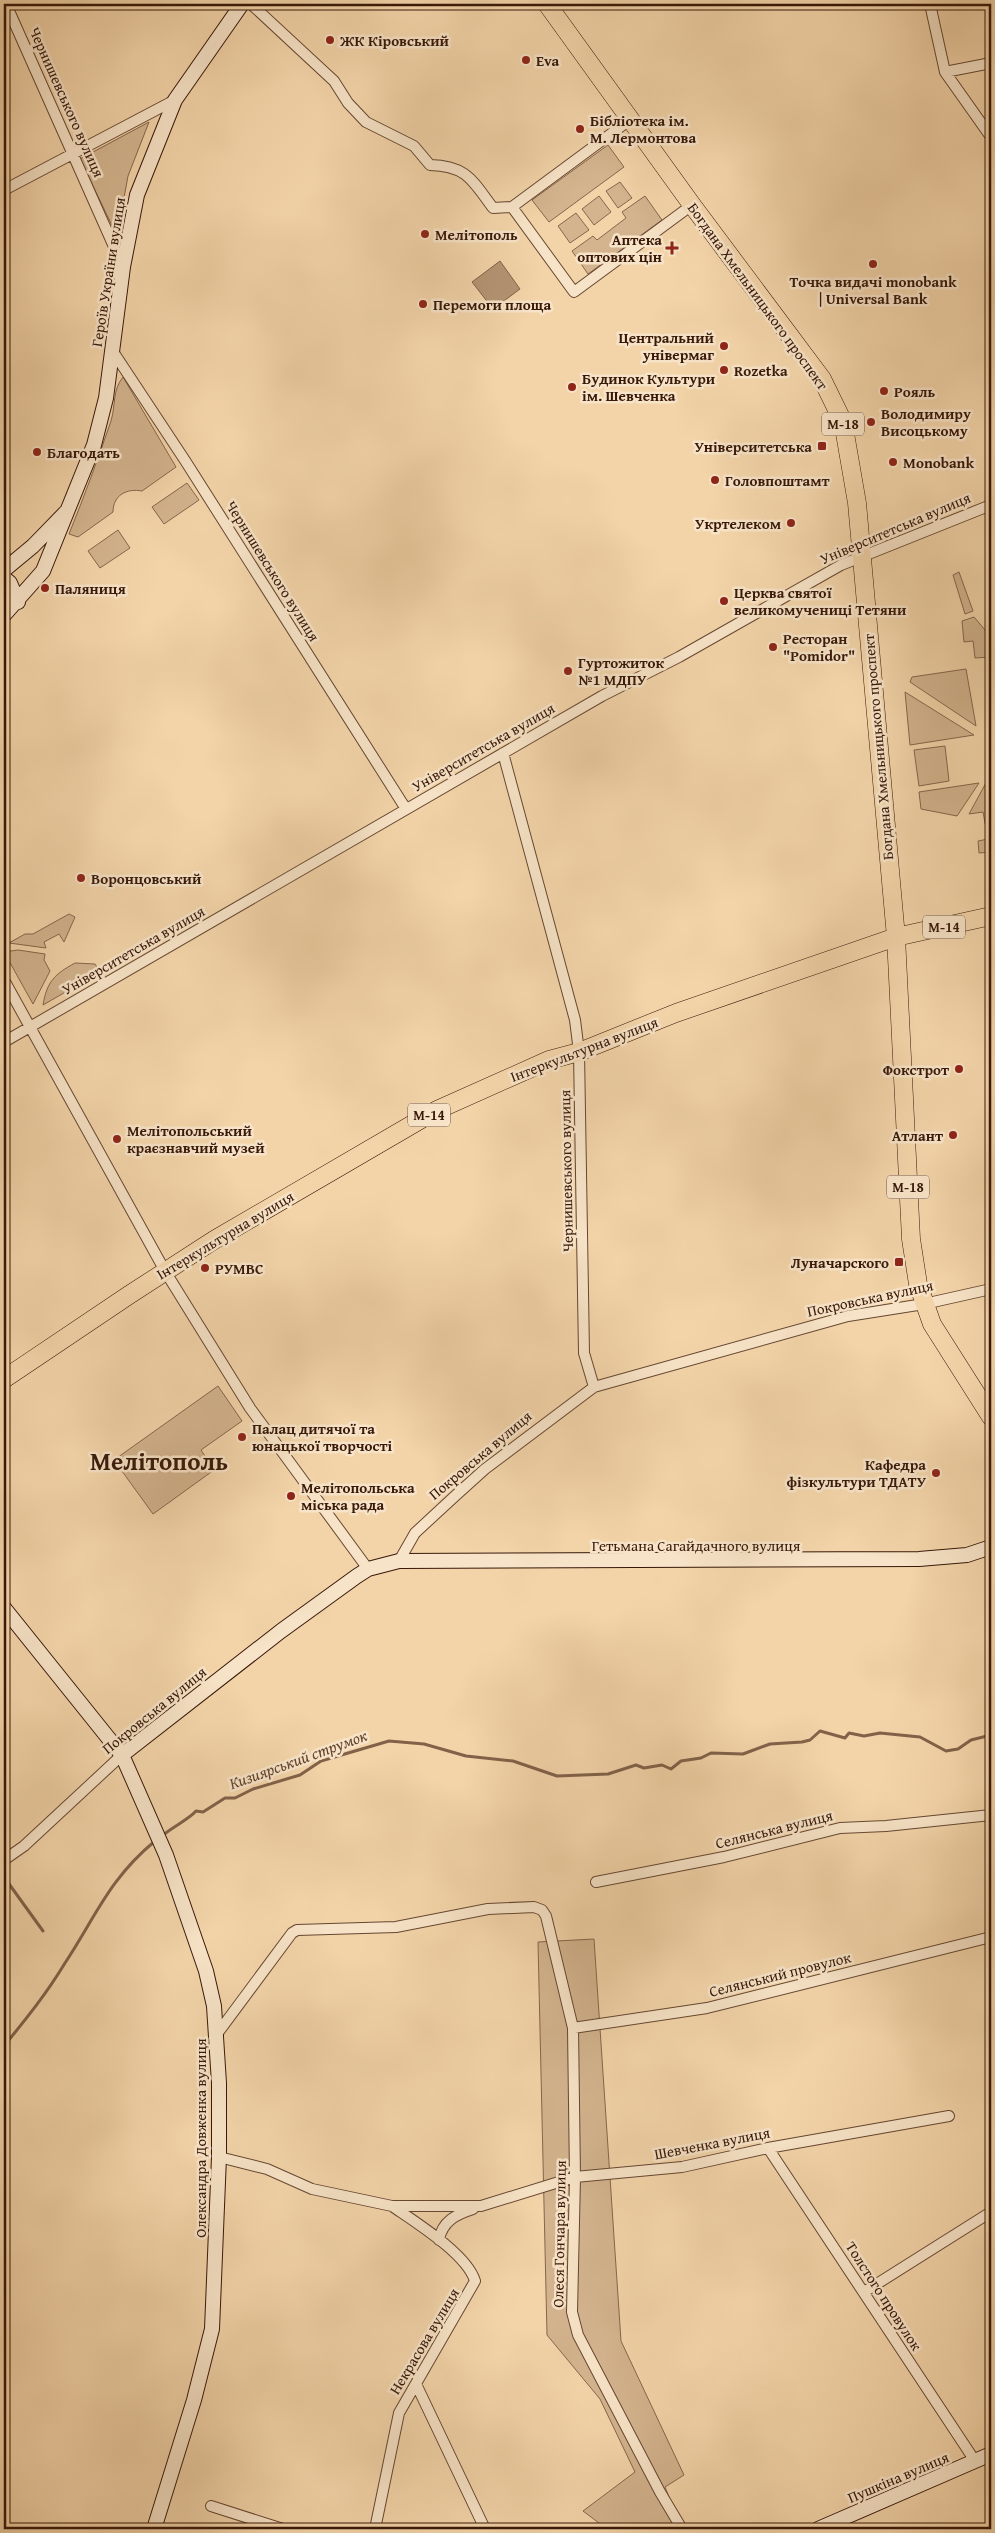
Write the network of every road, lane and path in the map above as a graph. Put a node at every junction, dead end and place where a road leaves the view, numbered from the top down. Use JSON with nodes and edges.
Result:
{"nodes":[{"id":1,"x":6,"y":4,"type":"edge"},
{"id":2,"x":242,"y":4,"type":"edge"},
{"id":3,"x":251,"y":4,"type":"edge"},
{"id":4,"x":547,"y":4,"type":"edge"},
{"id":5,"x":930,"y":4,"type":"edge"},
{"id":6,"x":991,"y":63,"type":"edge"},
{"id":7,"x":945,"y":72,"type":"junction"},
{"id":8,"x":175,"y":100,"type":"junction"},
{"id":9,"x":631,"y":119,"type":"junction"},
{"id":10,"x":991,"y":137,"type":"edge"},
{"id":11,"x":74,"y":154,"type":"junction"},
{"id":12,"x":4,"y":190,"type":"edge"},
{"id":13,"x":692,"y":205,"type":"junction"},
{"id":14,"x":512,"y":207,"type":"junction"},
{"id":15,"x":123,"y":267,"type":"junction"},
{"id":16,"x":112,"y":350,"type":"junction"},
{"id":17,"x":991,"y":505,"type":"edge"},
{"id":18,"x":70,"y":508,"type":"junction"},
{"id":19,"x":861,"y":556,"type":"junction"},
{"id":20,"x":5,"y":567,"type":"edge"},
{"id":21,"x":18,"y":602,"type":"junction"},
{"id":22,"x":4,"y":614,"type":"edge"},
{"id":23,"x":503,"y":753,"type":"junction"},
{"id":24,"x":406,"y":809,"type":"junction"},
{"id":25,"x":991,"y":916,"type":"edge"},
{"id":26,"x":896,"y":937,"type":"junction"},
{"id":27,"x":4,"y":980,"type":"edge"},
{"id":28,"x":30,"y":1027,"type":"junction"},
{"id":29,"x":4,"y":1042,"type":"edge"},
{"id":30,"x":579,"y":1052,"type":"junction"},
{"id":31,"x":165,"y":1271,"type":"junction"},
{"id":32,"x":991,"y":1289,"type":"edge"},
{"id":33,"x":924,"y":1304,"type":"junction"},
{"id":34,"x":4,"y":1379,"type":"edge"},
{"id":35,"x":594,"y":1387,"type":"junction"},
{"id":36,"x":991,"y":1417,"type":"edge"},
{"id":37,"x":991,"y":1547,"type":"edge"},
{"id":38,"x":399,"y":1561,"type":"junction"},
{"id":39,"x":368,"y":1569,"type":"junction"},
{"id":40,"x":4,"y":1608,"type":"edge"},
{"id":41,"x":122,"y":1755,"type":"junction"},
{"id":42,"x":991,"y":1815,"type":"edge"},
{"id":43,"x":4,"y":1860,"type":"edge"},
{"id":44,"x":596,"y":1882,"type":"dead end"},
{"id":45,"x":991,"y":1938,"type":"edge"},
{"id":46,"x":573,"y":2028,"type":"junction"},
{"id":47,"x":217,"y":2034,"type":"junction"},
{"id":48,"x":950,"y":2116,"type":"dead end"},
{"id":49,"x":768,"y":2148,"type":"junction"},
{"id":50,"x":219,"y":2157,"type":"junction"},
{"id":51,"x":575,"y":2177,"type":"junction"},
{"id":52,"x":392,"y":2206,"type":"junction"},
{"id":53,"x":481,"y":2206,"type":"junction"},
{"id":54,"x":991,"y":2212,"type":"edge"},
{"id":55,"x":439,"y":2240,"type":"junction"},
{"id":56,"x":864,"y":2292,"type":"junction"},
{"id":57,"x":416,"y":2384,"type":"junction"},
{"id":58,"x":991,"y":2454,"type":"edge"},
{"id":59,"x":975,"y":2461,"type":"junction"},
{"id":60,"x":211,"y":2506,"type":"dead end"},
{"id":61,"x":154,"y":2529,"type":"edge"},
{"id":62,"x":283,"y":2529,"type":"edge"},
{"id":63,"x":375,"y":2529,"type":"edge"},
{"id":64,"x":485,"y":2529,"type":"edge"},
{"id":65,"x":682,"y":2529,"type":"edge"},
{"id":66,"x":818,"y":2529,"type":"edge"}],
"edges":[{"from":1,"to":11,"type":"street","name":"Чернишевського вулиця"},
{"from":2,"to":8,"type":"main road","name":"Героїв України вулиця"},
{"from":3,"to":14,"type":"street"},
{"from":4,"to":9,"type":"highway","name":"Богдана Хмельницького проспект","number":"М-18"},
{"from":5,"to":7,"type":"street"},
{"from":6,"to":7,"type":"street"},
{"from":7,"to":10,"type":"street"},
{"from":8,"to":11,"type":"street"},
{"from":8,"to":15,"type":"main road","name":"Героїв України вулиця"},
{"from":9,"to":13,"type":"highway","name":"Богдана Хмельницького проспект","number":"М-18"},
{"from":9,"to":14,"type":"street"},
{"from":11,"to":12,"type":"street"},
{"from":11,"to":15,"type":"street","name":"Чернишевського вулиця"},
{"from":13,"to":14,"type":"street"},
{"from":13,"to":19,"type":"highway","name":"Богдана Хмельницького проспект","number":"М-18"},
{"from":15,"to":16,"type":"main road","name":"Героїв України вулиця"},
{"from":16,"to":18,"type":"main road","name":"Героїв України вулиця"},
{"from":16,"to":24,"type":"street","name":"Чернишевського вулиця"},
{"from":17,"to":19,"type":"street","name":"Університетська вулиця"},
{"from":18,"to":20,"type":"main road"},
{"from":18,"to":21,"type":"main road","name":"Героїв України вулиця"},
{"from":19,"to":23,"type":"street","name":"Університетська вулиця"},
{"from":19,"to":26,"type":"highway","name":"Богдана Хмельницького проспект","number":"М-18"},
{"from":20,"to":21,"type":"main road"},
{"from":21,"to":22,"type":"main road","name":"Героїв України вулиця"},
{"from":23,"to":24,"type":"street","name":"Університетська вулиця"},
{"from":23,"to":30,"type":"street","name":"Чернишевського вулиця"},
{"from":24,"to":28,"type":"street","name":"Університетська вулиця"},
{"from":25,"to":26,"type":"highway","name":"Інтеркультурна вулиця","number":"М-14"},
{"from":26,"to":30,"type":"highway","name":"Інтеркультурна вулиця","number":"М-14"},
{"from":26,"to":33,"type":"highway","name":"Богдана Хмельницького проспект","number":"М-18"},
{"from":27,"to":28,"type":"street"},
{"from":28,"to":29,"type":"street","name":"Університетська вулиця"},
{"from":28,"to":31,"type":"street"},
{"from":30,"to":31,"type":"highway","name":"Інтеркультурна вулиця","number":"М-14"},
{"from":30,"to":35,"type":"street","name":"Чернишевського вулиця"},
{"from":31,"to":34,"type":"highway","name":"Інтеркультурна вулиця","number":"М-14"},
{"from":31,"to":39,"type":"street"},
{"from":32,"to":33,"type":"street","name":"Покровська вулиця"},
{"from":33,"to":35,"type":"street","name":"Покровська вулиця"},
{"from":33,"to":36,"type":"highway","name":"Богдана Хмельницького проспект","number":"М-18"},
{"from":35,"to":38,"type":"street","name":"Покровська вулиця"},
{"from":37,"to":38,"type":"main road","name":"Гетьмана Сагайдачного вулиця"},
{"from":38,"to":39,"type":"main road","name":"Покровська вулиця"},
{"from":39,"to":41,"type":"main road","name":"Покровська вулиця"},
{"from":40,"to":41,"type":"main road","name":"Олександра Довженка вулиця"},
{"from":41,"to":43,"type":"street","name":"Покровська вулиця"},
{"from":41,"to":47,"type":"main road","name":"Олександра Довженка вулиця"},
{"from":42,"to":44,"type":"street","name":"Селянська вулиця"},
{"from":45,"to":46,"type":"street","name":"Селянський провулок"},
{"from":46,"to":47,"type":"street","name":"Олеся Гончара вулиця"},
{"from":46,"to":51,"type":"street","name":"Олеся Гончара вулиця"},
{"from":47,"to":50,"type":"main road","name":"Олександра Довженка вулиця"},
{"from":48,"to":49,"type":"street","name":"Шевченка вулиця"},
{"from":49,"to":51,"type":"street","name":"Шевченка вулиця"},
{"from":49,"to":56,"type":"street","name":"Толстого провулок"},
{"from":50,"to":52,"type":"street","name":"Шевченка вулиця"},
{"from":50,"to":61,"type":"main road","name":"Олександра Довженка вулиця"},
{"from":51,"to":53,"type":"street","name":"Шевченка вулиця"},
{"from":51,"to":65,"type":"street","name":"Олеся Гончара вулиця"},
{"from":52,"to":53,"type":"street","name":"Шевченка вулиця"},
{"from":52,"to":55,"type":"street","name":"Некрасова вулиця"},
{"from":53,"to":55,"type":"street","name":"Шевченка вулиця"},
{"from":54,"to":56,"type":"street"},
{"from":55,"to":57,"type":"street","name":"Некрасова вулиця"},
{"from":56,"to":59,"type":"street","name":"Толстого провулок"},
{"from":57,"to":63,"type":"street","name":"Некрасова вулиця"},
{"from":57,"to":64,"type":"street"},
{"from":58,"to":59,"type":"main road","name":"Пушкіна вулиця"},
{"from":59,"to":66,"type":"main road","name":"Пушкіна вулиця"},
{"from":60,"to":62,"type":"street"}]}
